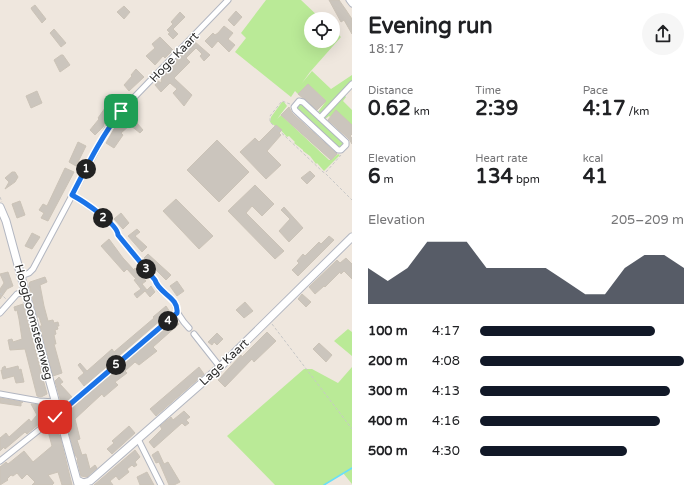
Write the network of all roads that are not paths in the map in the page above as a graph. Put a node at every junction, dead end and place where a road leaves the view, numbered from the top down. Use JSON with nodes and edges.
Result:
{"nodes":[{"id":1,"x":228,"y":0,"type":"edge"},
{"id":2,"x":349,"y":0,"type":"edge"},
{"id":3,"x":352,"y":4,"type":"edge"},
{"id":4,"x":352,"y":84,"type":"edge"},
{"id":5,"x":320,"y":118,"type":"junction"},
{"id":6,"x":72,"y":195,"type":"junction"},
{"id":7,"x":0,"y":207,"type":"edge"},
{"id":8,"x":352,"y":237,"type":"edge"},
{"id":9,"x":21,"y":276,"type":"junction"},
{"id":10,"x":26,"y":292,"type":"junction"},
{"id":11,"x":0,"y":313,"type":"edge"},
{"id":12,"x":177,"y":313,"type":"junction"},
{"id":13,"x":189,"y":328,"type":"dead end"},
{"id":14,"x":194,"y":334,"type":"dead end"},
{"id":15,"x":220,"y":367,"type":"junction"},
{"id":16,"x":0,"y":394,"type":"edge"},
{"id":17,"x":56,"y":402,"type":"junction"},
{"id":18,"x":59,"y":414,"type":"junction"},
{"id":19,"x":138,"y":439,"type":"junction"},
{"id":20,"x":0,"y":462,"type":"edge"},
{"id":21,"x":77,"y":482,"type":"edge"},
{"id":22,"x":89,"y":483,"type":"edge"},
{"id":23,"x":161,"y":485,"type":"edge"}],
"edges":[{"from":1,"to":6,"type":"street","name":"Hoge Kaart"},
{"from":2,"to":3,"type":"street"},
{"from":4,"to":5,"type":"street"},
{"from":5,"to":5,"type":"street"},
{"from":6,"to":9,"type":"street","name":"Hoge Kaart"},
{"from":6,"to":12,"type":"street"},
{"from":7,"to":9,"type":"street","name":"Hoogboomsteenweg"},
{"from":8,"to":15,"type":"street","name":"Lage Kaart"},
{"from":9,"to":10,"type":"street","name":"Hoogboomsteenweg"},
{"from":10,"to":11,"type":"street"},
{"from":10,"to":17,"type":"street","name":"Hoogboomsteenweg"},
{"from":12,"to":13,"type":"street"},
{"from":12,"to":18,"type":"street"},
{"from":14,"to":15,"type":"street"},
{"from":15,"to":19,"type":"street","name":"Lage Kaart"},
{"from":16,"to":17,"type":"street"},
{"from":17,"to":18,"type":"street","name":"Hoogboomsteenweg"},
{"from":18,"to":20,"type":"street"},
{"from":18,"to":21,"type":"street","name":"Hoogboomsteenweg"},
{"from":19,"to":22,"type":"street","name":"Lage Kaart"},
{"from":19,"to":23,"type":"street"},
{"from":21,"to":22,"type":"street","name":"Lage Kaart"}]}
